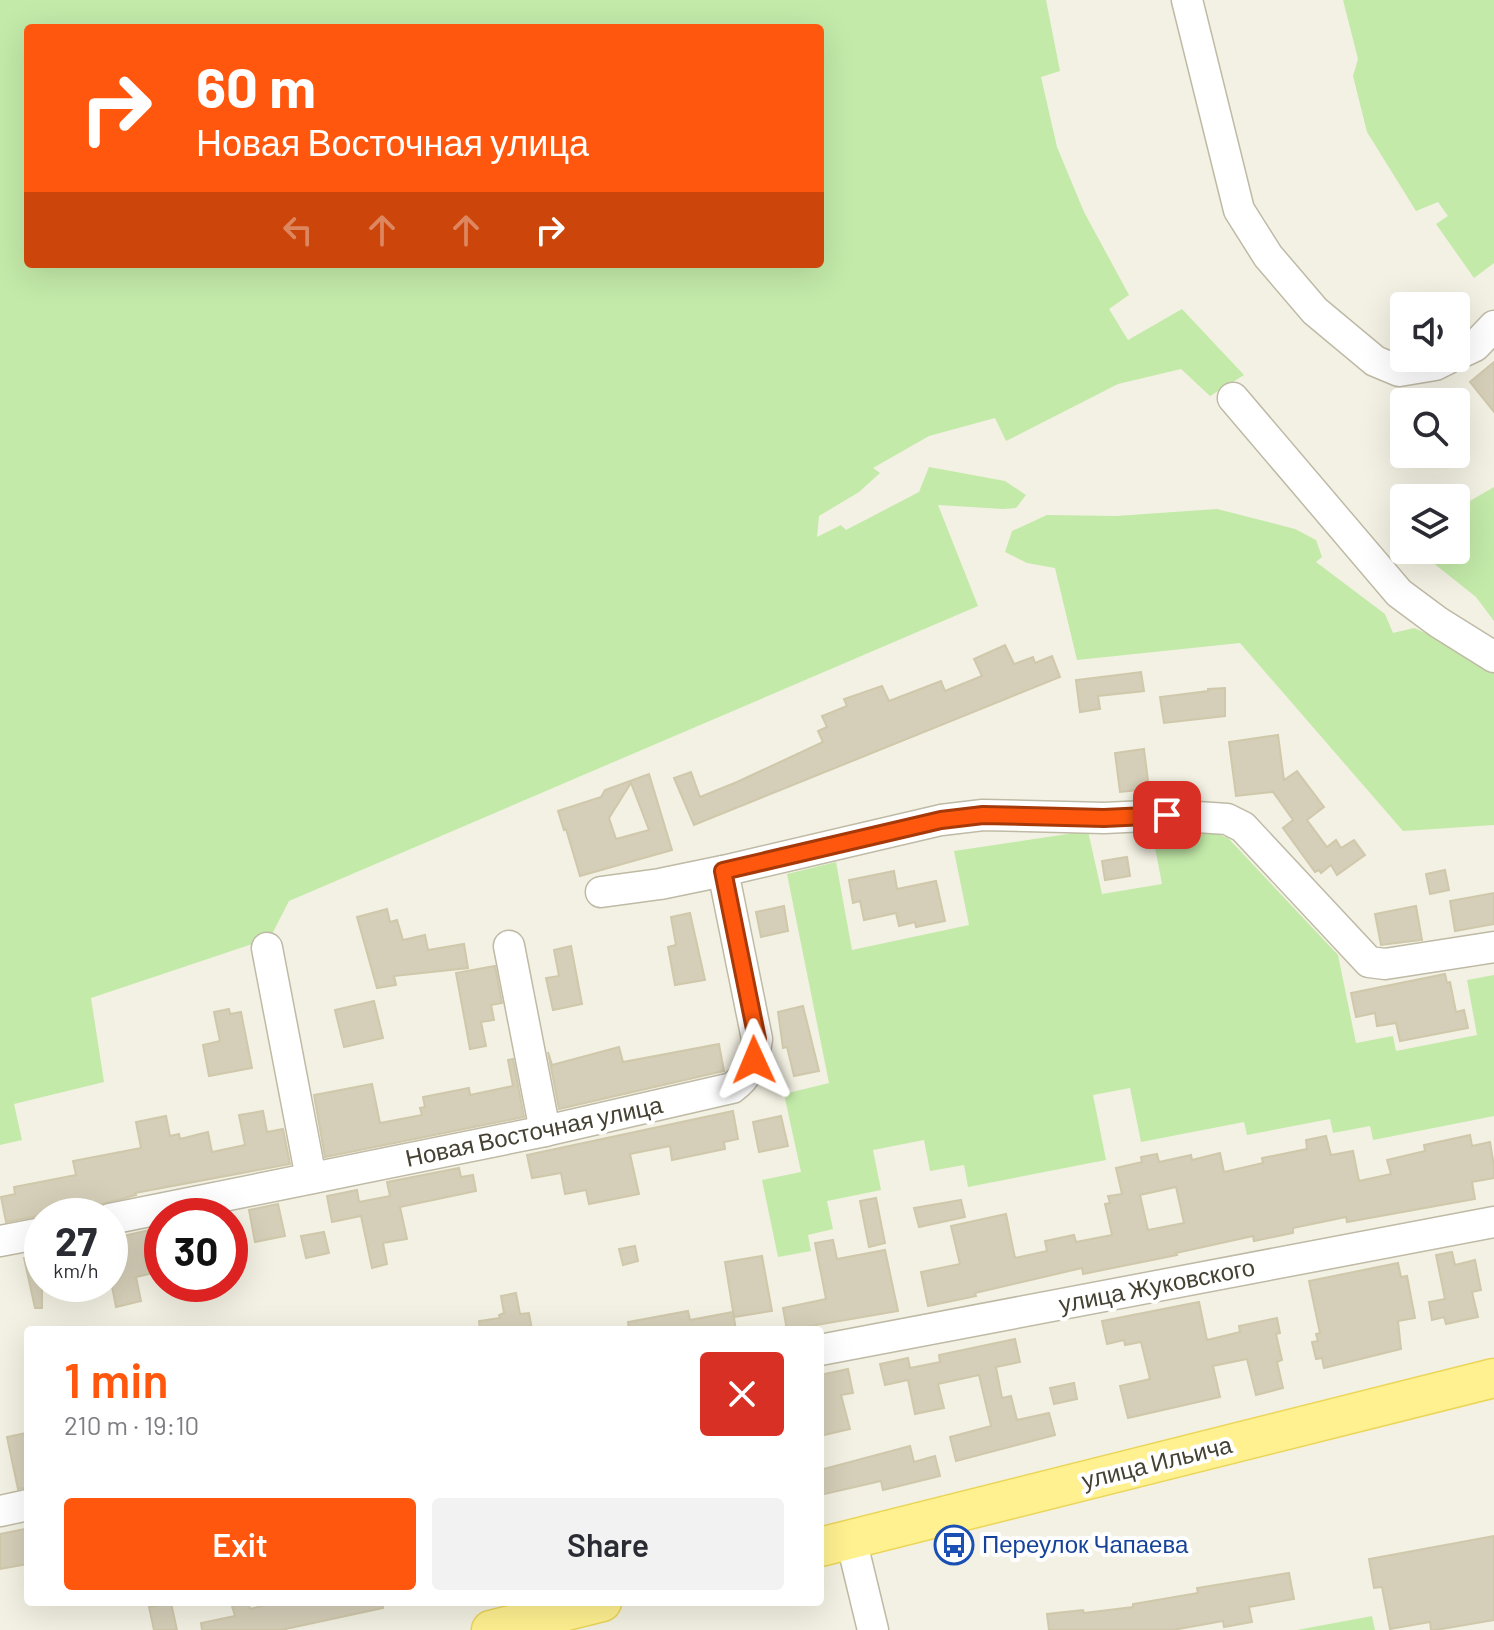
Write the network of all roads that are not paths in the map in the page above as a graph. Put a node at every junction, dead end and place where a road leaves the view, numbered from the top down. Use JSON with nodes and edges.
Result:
{"nodes":[{"id":1,"x":1187,"y":0,"type":"edge"},
{"id":2,"x":1494,"y":326,"type":"edge"},
{"id":3,"x":1470,"y":348,"type":"edge"},
{"id":4,"x":1390,"y":367,"type":"edge"},
{"id":5,"x":1233,"y":398,"type":"dead end"},
{"id":6,"x":1494,"y":657,"type":"edge"},
{"id":7,"x":723,"y":871,"type":"junction"},
{"id":8,"x":601,"y":892,"type":"dead end"},
{"id":9,"x":509,"y":946,"type":"dead end"},
{"id":10,"x":1494,"y":947,"type":"edge"},
{"id":11,"x":267,"y":948,"type":"dead end"},
{"id":12,"x":545,"y":1131,"type":"junction"},
{"id":13,"x":311,"y":1178,"type":"junction"},
{"id":14,"x":128,"y":1215,"type":"edge"},
{"id":15,"x":1494,"y":1222,"type":"edge"},
{"id":16,"x":24,"y":1236,"type":"edge"},
{"id":17,"x":0,"y":1241,"type":"edge"},
{"id":18,"x":824,"y":1349,"type":"edge"},
{"id":19,"x":1494,"y":1378,"type":"edge"},
{"id":20,"x":24,"y":1506,"type":"edge"},
{"id":21,"x":0,"y":1511,"type":"edge"},
{"id":22,"x":836,"y":1543,"type":"edge"},
{"id":23,"x":586,"y":1606,"type":"edge"},
{"id":24,"x":491,"y":1630,"type":"edge"},
{"id":25,"x":873,"y":1630,"type":"edge"}],
"edges":[{"from":1,"to":4,"type":"street"},
{"from":2,"to":3,"type":"street"},
{"from":5,"to":6,"type":"street"},
{"from":7,"to":8,"type":"street"},
{"from":7,"to":10,"type":"street"},
{"from":7,"to":12,"type":"street","name":"Новая Восточная улица"},
{"from":9,"to":12,"type":"street"},
{"from":11,"to":13,"type":"street"},
{"from":12,"to":13,"type":"street","name":"Новая Восточная улица"},
{"from":13,"to":14,"type":"street","name":"Новая Восточная улица"},
{"from":15,"to":18,"type":"street","name":"улица Жуковского"},
{"from":16,"to":17,"type":"street"},
{"from":19,"to":22,"type":"main road","name":"улица Ильича"},
{"from":20,"to":21,"type":"street"},
{"from":22,"to":25,"type":"street"},
{"from":23,"to":24,"type":"main road"}]}
